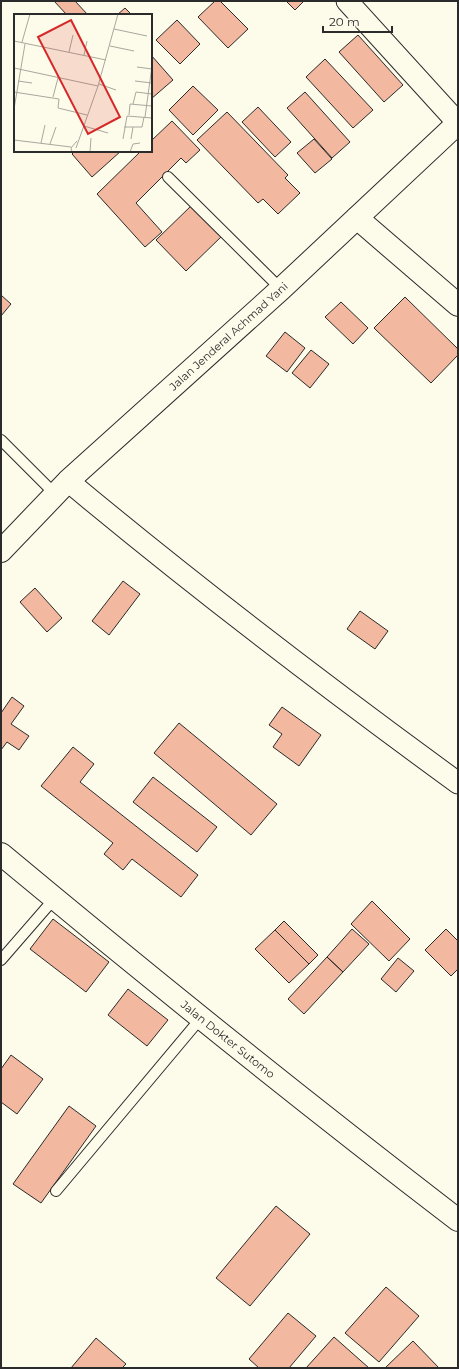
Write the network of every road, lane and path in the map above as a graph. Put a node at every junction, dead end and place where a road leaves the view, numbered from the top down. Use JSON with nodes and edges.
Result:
{"nodes":[{"id":1,"x":347,"y":1,"type":"edge"},
{"id":2,"x":458,"y":123,"type":"edge"},
{"id":3,"x":168,"y":177,"type":"dead end"},
{"id":4,"x":356,"y":218,"type":"junction"},
{"id":5,"x":281,"y":289,"type":"junction"},
{"id":6,"x":458,"y":305,"type":"edge"},
{"id":7,"x":1,"y":440,"type":"edge"},
{"id":8,"x":62,"y":488,"type":"junction"},
{"id":9,"x":1,"y":551,"type":"edge"},
{"id":10,"x":458,"y":783,"type":"edge"},
{"id":11,"x":1,"y":854,"type":"edge"},
{"id":12,"x":54,"y":899,"type":"junction"},
{"id":13,"x":1,"y":960,"type":"edge"},
{"id":14,"x":201,"y":1018,"type":"junction"},
{"id":15,"x":56,"y":1191,"type":"dead end"},
{"id":16,"x":458,"y":1220,"type":"edge"}],
"edges":[{"from":1,"to":2,"type":"street"},
{"from":2,"to":4,"type":"main road","name":"Jalan Jenderal Achmad Yani"},
{"from":3,"to":5,"type":"lane"},
{"from":4,"to":5,"type":"main road","name":"Jalan Jenderal Achmad Yani"},
{"from":4,"to":6,"type":"main road"},
{"from":5,"to":8,"type":"main road","name":"Jalan Jenderal Achmad Yani"},
{"from":7,"to":8,"type":"lane"},
{"from":8,"to":9,"type":"main road","name":"Jalan Jenderal Achmad Yani"},
{"from":8,"to":10,"type":"street"},
{"from":11,"to":12,"type":"main road","name":"Jalan Dokter Sutomo"},
{"from":12,"to":13,"type":"lane"},
{"from":12,"to":14,"type":"main road","name":"Jalan Dokter Sutomo"},
{"from":14,"to":15,"type":"lane"},
{"from":14,"to":16,"type":"main road","name":"Jalan Dokter Sutomo"}]}
